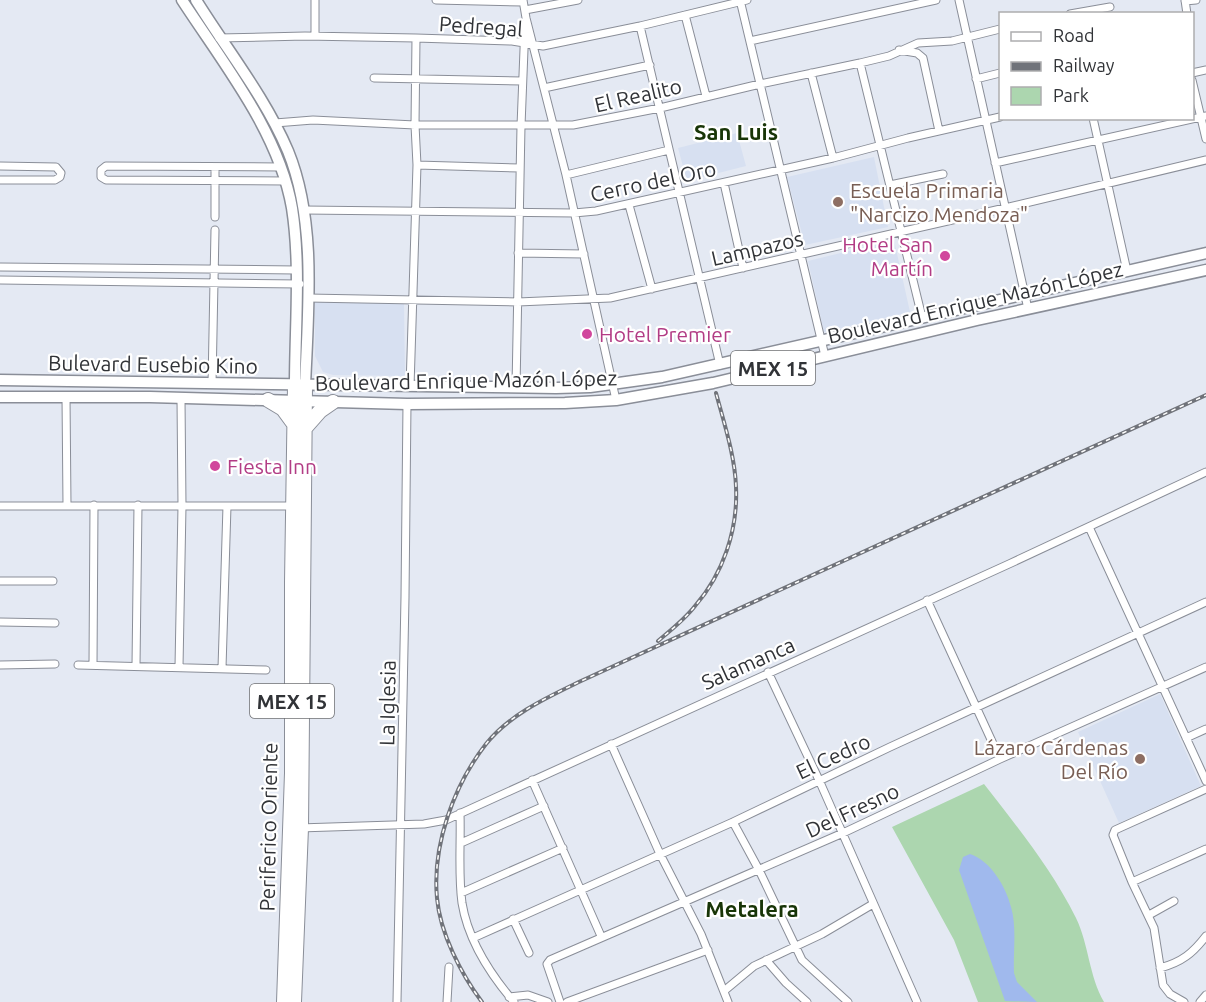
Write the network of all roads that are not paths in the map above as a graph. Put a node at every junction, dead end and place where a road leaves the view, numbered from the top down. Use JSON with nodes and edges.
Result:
{"nodes":[{"id":1,"x":182,"y":0,"type":"edge"},
{"id":2,"x":196,"y":0,"type":"edge"},
{"id":3,"x":315,"y":0,"type":"edge"},
{"id":4,"x":436,"y":0,"type":"edge"},
{"id":5,"x":578,"y":0,"type":"edge"},
{"id":6,"x":743,"y":0,"type":"edge"},
{"id":7,"x":936,"y":0,"type":"edge"},
{"id":8,"x":958,"y":0,"type":"edge"},
{"id":9,"x":1196,"y":0,"type":"edge"},
{"id":10,"x":523,"y":1,"type":"edge"},
{"id":11,"x":1185,"y":1,"type":"edge"},
{"id":12,"x":1110,"y":7,"type":"dead end"},
{"id":13,"x":1081,"y":12,"type":"edge"},
{"id":14,"x":525,"y":14,"type":"junction"},
{"id":15,"x":685,"y":15,"type":"junction"},
{"id":16,"x":640,"y":26,"type":"junction"},
{"id":17,"x":999,"y":29,"type":"edge"},
{"id":18,"x":315,"y":36,"type":"junction"},
{"id":19,"x":967,"y":37,"type":"junction"},
{"id":20,"x":208,"y":38,"type":"junction"},
{"id":21,"x":220,"y":38,"type":"junction"},
{"id":22,"x":416,"y":38,"type":"junction"},
{"id":23,"x":750,"y":41,"type":"junction"},
{"id":24,"x":524,"y":44,"type":"junction"},
{"id":25,"x":533,"y":46,"type":"junction"},
{"id":26,"x":899,"y":51,"type":"junction"},
{"id":27,"x":860,"y":63,"type":"junction"},
{"id":28,"x":650,"y":65,"type":"junction"},
{"id":29,"x":811,"y":73,"type":"junction"},
{"id":30,"x":999,"y":73,"type":"edge"},
{"id":31,"x":374,"y":78,"type":"dead end"},
{"id":32,"x":416,"y":78,"type":"junction"},
{"id":33,"x":976,"y":78,"type":"junction"},
{"id":34,"x":522,"y":81,"type":"junction"},
{"id":35,"x":760,"y":84,"type":"junction"},
{"id":36,"x":1194,"y":86,"type":"edge"},
{"id":37,"x":544,"y":88,"type":"junction"},
{"id":38,"x":705,"y":96,"type":"junction"},
{"id":39,"x":660,"y":108,"type":"junction"},
{"id":40,"x":999,"y":117,"type":"edge"},
{"id":41,"x":1204,"y":117,"type":"edge"},
{"id":42,"x":986,"y":120,"type":"junction"},
{"id":43,"x":1093,"y":120,"type":"edge"},
{"id":44,"x":1190,"y":120,"type":"edge"},
{"id":45,"x":275,"y":123,"type":"junction"},
{"id":46,"x":415,"y":124,"type":"junction"},
{"id":47,"x":521,"y":126,"type":"junction"},
{"id":48,"x":554,"y":126,"type":"junction"},
{"id":49,"x":939,"y":131,"type":"junction"},
{"id":50,"x":1206,"y":139,"type":"edge"},
{"id":51,"x":1098,"y":140,"type":"junction"},
{"id":52,"x":880,"y":145,"type":"junction"},
{"id":53,"x":669,"y":150,"type":"junction"},
{"id":54,"x":833,"y":158,"type":"junction"},
{"id":55,"x":1206,"y":160,"type":"edge"},
{"id":56,"x":995,"y":163,"type":"junction"},
{"id":57,"x":417,"y":165,"type":"junction"},
{"id":58,"x":0,"y":166,"type":"edge"},
{"id":59,"x":182,"y":166,"type":"junction"},
{"id":60,"x":215,"y":167,"type":"junction"},
{"id":61,"x":280,"y":167,"type":"junction"},
{"id":62,"x":520,"y":168,"type":"junction"},
{"id":63,"x":779,"y":170,"type":"junction"},
{"id":64,"x":943,"y":174,"type":"dead end"},
{"id":65,"x":566,"y":175,"type":"junction"},
{"id":66,"x":0,"y":180,"type":"edge"},
{"id":67,"x":182,"y":181,"type":"junction"},
{"id":68,"x":215,"y":181,"type":"junction"},
{"id":69,"x":285,"y":181,"type":"junction"},
{"id":70,"x":724,"y":183,"type":"junction"},
{"id":71,"x":1107,"y":183,"type":"junction"},
{"id":72,"x":891,"y":185,"type":"junction"},
{"id":73,"x":678,"y":193,"type":"junction"},
{"id":74,"x":629,"y":205,"type":"junction"},
{"id":75,"x":1005,"y":208,"type":"junction"},
{"id":76,"x":304,"y":210,"type":"junction"},
{"id":77,"x":415,"y":210,"type":"junction"},
{"id":78,"x":519,"y":213,"type":"junction"},
{"id":79,"x":574,"y":213,"type":"junction"},
{"id":80,"x":215,"y":217,"type":"dead end"},
{"id":81,"x":215,"y":230,"type":"dead end"},
{"id":82,"x":902,"y":232,"type":"junction"},
{"id":83,"x":518,"y":253,"type":"junction"},
{"id":84,"x":1206,"y":253,"type":"edge"},
{"id":85,"x":584,"y":254,"type":"junction"},
{"id":86,"x":799,"y":254,"type":"junction"},
{"id":87,"x":0,"y":267,"type":"edge"},
{"id":88,"x":70,"y":267,"type":"junction"},
{"id":89,"x":214,"y":268,"type":"junction"},
{"id":90,"x":743,"y":268,"type":"junction"},
{"id":91,"x":253,"y":269,"type":"junction"},
{"id":92,"x":296,"y":270,"type":"junction"},
{"id":93,"x":1206,"y":270,"type":"edge"},
{"id":94,"x":1127,"y":271,"type":"junction"},
{"id":95,"x":698,"y":278,"type":"junction"},
{"id":96,"x":0,"y":280,"type":"edge"},
{"id":97,"x":70,"y":280,"type":"junction"},
{"id":98,"x":213,"y":282,"type":"junction"},
{"id":99,"x":252,"y":282,"type":"junction"},
{"id":100,"x":299,"y":284,"type":"junction"},
{"id":101,"x":652,"y":289,"type":"junction"},
{"id":102,"x":1024,"y":294,"type":"junction"},
{"id":103,"x":308,"y":298,"type":"junction"},
{"id":104,"x":412,"y":300,"type":"junction"},
{"id":105,"x":594,"y":300,"type":"junction"},
{"id":106,"x":518,"y":302,"type":"junction"},
{"id":107,"x":1028,"y":309,"type":"junction"},
{"id":108,"x":922,"y":317,"type":"junction"},
{"id":109,"x":821,"y":341,"type":"junction"},
{"id":110,"x":825,"y":356,"type":"junction"},
{"id":111,"x":720,"y":364,"type":"junction"},
{"id":112,"x":0,"y":381,"type":"edge"},
{"id":113,"x":212,"y":384,"type":"junction"},
{"id":114,"x":612,"y":384,"type":"junction"},
{"id":115,"x":300,"y":386,"type":"junction"},
{"id":116,"x":410,"y":387,"type":"junction"},
{"id":117,"x":516,"y":388,"type":"junction"},
{"id":118,"x":0,"y":397,"type":"edge"},
{"id":119,"x":66,"y":397,"type":"junction"},
{"id":120,"x":180,"y":399,"type":"junction"},
{"id":121,"x":268,"y":400,"type":"junction"},
{"id":122,"x":616,"y":400,"type":"junction"},
{"id":123,"x":300,"y":401,"type":"junction"},
{"id":124,"x":333,"y":402,"type":"junction"},
{"id":125,"x":407,"y":404,"type":"junction"},
{"id":126,"x":300,"y":426,"type":"junction"},
{"id":127,"x":1206,"y":472,"type":"edge"},
{"id":128,"x":94,"y":505,"type":"junction"},
{"id":129,"x":138,"y":505,"type":"junction"},
{"id":130,"x":0,"y":506,"type":"edge"},
{"id":131,"x":67,"y":506,"type":"junction"},
{"id":132,"x":182,"y":506,"type":"junction"},
{"id":133,"x":227,"y":506,"type":"junction"},
{"id":134,"x":298,"y":506,"type":"junction"},
{"id":135,"x":1089,"y":527,"type":"junction"},
{"id":136,"x":0,"y":581,"type":"edge"},
{"id":137,"x":53,"y":581,"type":"dead end"},
{"id":138,"x":927,"y":600,"type":"junction"},
{"id":139,"x":1206,"y":602,"type":"edge"},
{"id":140,"x":0,"y":622,"type":"edge"},
{"id":141,"x":55,"y":623,"type":"dead end"},
{"id":142,"x":1139,"y":633,"type":"junction"},
{"id":143,"x":55,"y":664,"type":"dead end"},
{"id":144,"x":0,"y":665,"type":"edge"},
{"id":145,"x":78,"y":665,"type":"dead end"},
{"id":146,"x":93,"y":665,"type":"junction"},
{"id":147,"x":136,"y":666,"type":"junction"},
{"id":148,"x":1206,"y":666,"type":"edge"},
{"id":149,"x":179,"y":667,"type":"junction"},
{"id":150,"x":222,"y":668,"type":"junction"},
{"id":151,"x":266,"y":670,"type":"dead end"},
{"id":152,"x":768,"y":672,"type":"junction"},
{"id":153,"x":1163,"y":687,"type":"junction"},
{"id":154,"x":976,"y":708,"type":"junction"},
{"id":155,"x":1206,"y":729,"type":"edge"},
{"id":156,"x":1186,"y":738,"type":"junction"},
{"id":157,"x":611,"y":744,"type":"junction"},
{"id":158,"x":1000,"y":759,"type":"junction"},
{"id":159,"x":532,"y":780,"type":"junction"},
{"id":160,"x":819,"y":780,"type":"junction"},
{"id":161,"x":1206,"y":781,"type":"edge"},
{"id":162,"x":1206,"y":789,"type":"edge"},
{"id":163,"x":544,"y":806,"type":"junction"},
{"id":164,"x":460,"y":813,"type":"junction"},
{"id":165,"x":733,"y":822,"type":"junction"},
{"id":166,"x":401,"y":825,"type":"junction"},
{"id":167,"x":296,"y":828,"type":"junction"},
{"id":168,"x":843,"y":833,"type":"junction"},
{"id":169,"x":461,"y":843,"type":"junction"},
{"id":170,"x":563,"y":848,"type":"junction"},
{"id":171,"x":1206,"y":849,"type":"edge"},
{"id":172,"x":660,"y":854,"type":"junction"},
{"id":173,"x":759,"y":870,"type":"junction"},
{"id":174,"x":1132,"y":882,"type":"junction"},
{"id":175,"x":581,"y":889,"type":"junction"},
{"id":176,"x":461,"y":893,"type":"junction"},
{"id":177,"x":1174,"y":901,"type":"dead end"},
{"id":178,"x":685,"y":903,"type":"junction"},
{"id":179,"x":873,"y":904,"type":"junction"},
{"id":180,"x":1149,"y":915,"type":"junction"},
{"id":181,"x":513,"y":919,"type":"junction"},
{"id":182,"x":601,"y":936,"type":"junction"},
{"id":183,"x":1206,"y":936,"type":"edge"},
{"id":184,"x":473,"y":938,"type":"junction"},
{"id":185,"x":795,"y":947,"type":"junction"},
{"id":186,"x":708,"y":950,"type":"junction"},
{"id":187,"x":529,"y":953,"type":"dead end"},
{"id":188,"x":766,"y":960,"type":"junction"},
{"id":189,"x":449,"y":967,"type":"dead end"},
{"id":190,"x":1160,"y":968,"type":"junction"},
{"id":191,"x":724,"y":991,"type":"junction"},
{"id":192,"x":1206,"y":995,"type":"edge"},
{"id":193,"x":511,"y":999,"type":"edge"},
{"id":194,"x":284,"y":1002,"type":"edge"},
{"id":195,"x":294,"y":1002,"type":"edge"},
{"id":196,"x":397,"y":1002,"type":"edge"},
{"id":197,"x":447,"y":1002,"type":"edge"},
{"id":198,"x":548,"y":1002,"type":"edge"},
{"id":199,"x":560,"y":1002,"type":"edge"},
{"id":200,"x":567,"y":1002,"type":"edge"},
{"id":201,"x":728,"y":1002,"type":"edge"},
{"id":202,"x":807,"y":1002,"type":"edge"},
{"id":203,"x":848,"y":1002,"type":"edge"},
{"id":204,"x":917,"y":1002,"type":"edge"},
{"id":205,"x":1184,"y":1002,"type":"edge"},
{"id":206,"x":1200,"y":1002,"type":"edge"}],
"edges":[{"from":1,"to":20,"type":"main road"},
{"from":2,"to":21,"type":"main road"},
{"from":3,"to":18,"type":"street"},
{"from":4,"to":10,"type":"street"},
{"from":5,"to":14,"type":"street"},
{"from":6,"to":15,"type":"street","name":"Pedregal"},
{"from":6,"to":23,"type":"street"},
{"from":7,"to":23,"type":"street"},
{"from":8,"to":19,"type":"street"},
{"from":9,"to":11,"type":"street"},
{"from":10,"to":14,"type":"street"},
{"from":12,"to":13,"type":"street"},
{"from":14,"to":24,"type":"street"},
{"from":14,"to":25,"type":"street"},
{"from":15,"to":16,"type":"street","name":"Pedregal"},
{"from":15,"to":38,"type":"street"},
{"from":16,"to":25,"type":"street","name":"Pedregal"},
{"from":16,"to":28,"type":"street"},
{"from":17,"to":19,"type":"street","name":"El Realito"},
{"from":18,"to":21,"type":"street","name":"Pedregal"},
{"from":18,"to":22,"type":"street","name":"Pedregal"},
{"from":19,"to":26,"type":"street","name":"El Realito"},
{"from":19,"to":33,"type":"street"},
{"from":20,"to":21,"type":"street","name":"Pedregal"},
{"from":20,"to":61,"type":"main road"},
{"from":21,"to":45,"type":"main road"},
{"from":22,"to":24,"type":"street","name":"Pedregal"},
{"from":22,"to":32,"type":"street"},
{"from":23,"to":35,"type":"street"},
{"from":24,"to":25,"type":"street","name":"Pedregal"},
{"from":24,"to":34,"type":"street"},
{"from":25,"to":37,"type":"street"},
{"from":26,"to":27,"type":"street","name":"El Realito"},
{"from":26,"to":49,"type":"street"},
{"from":27,"to":29,"type":"street","name":"El Realito"},
{"from":27,"to":52,"type":"street"},
{"from":28,"to":37,"type":"street"},
{"from":28,"to":39,"type":"street"},
{"from":29,"to":35,"type":"street","name":"El Realito"},
{"from":29,"to":54,"type":"street"},
{"from":30,"to":33,"type":"street"},
{"from":31,"to":32,"type":"street"},
{"from":32,"to":34,"type":"street"},
{"from":32,"to":46,"type":"street"},
{"from":33,"to":42,"type":"street"},
{"from":34,"to":47,"type":"street"},
{"from":35,"to":38,"type":"street","name":"El Realito"},
{"from":35,"to":63,"type":"street"},
{"from":36,"to":41,"type":"street"},
{"from":37,"to":48,"type":"street"},
{"from":38,"to":39,"type":"street","name":"El Realito"},
{"from":39,"to":48,"type":"street","name":"El Realito"},
{"from":39,"to":53,"type":"street"},
{"from":40,"to":42,"type":"street","name":"Cerro del Oro"},
{"from":41,"to":50,"type":"street"},
{"from":42,"to":49,"type":"street","name":"Cerro del Oro"},
{"from":42,"to":56,"type":"street"},
{"from":43,"to":51,"type":"street"},
{"from":44,"to":51,"type":"street"},
{"from":45,"to":46,"type":"street","name":"El Realito"},
{"from":45,"to":76,"type":"main road"},
{"from":46,"to":47,"type":"street","name":"El Realito"},
{"from":46,"to":57,"type":"street"},
{"from":47,"to":48,"type":"street","name":"El Realito"},
{"from":47,"to":62,"type":"street"},
{"from":48,"to":65,"type":"street"},
{"from":49,"to":52,"type":"street","name":"Cerro del Oro"},
{"from":51,"to":56,"type":"street"},
{"from":51,"to":71,"type":"street"},
{"from":52,"to":54,"type":"street","name":"Cerro del Oro"},
{"from":52,"to":72,"type":"street"},
{"from":53,"to":65,"type":"street"},
{"from":53,"to":73,"type":"street"},
{"from":54,"to":63,"type":"street","name":"Cerro del Oro"},
{"from":55,"to":71,"type":"street","name":"Lampazos"},
{"from":56,"to":75,"type":"street"},
{"from":57,"to":62,"type":"street"},
{"from":57,"to":77,"type":"street"},
{"from":58,"to":66,"type":"street"},
{"from":59,"to":60,"type":"street"},
{"from":59,"to":67,"type":"street"},
{"from":59,"to":67,"type":"street"},
{"from":60,"to":61,"type":"street"},
{"from":60,"to":68,"type":"street"},
{"from":61,"to":69,"type":"main road"},
{"from":61,"to":76,"type":"main road"},
{"from":62,"to":78,"type":"street"},
{"from":63,"to":70,"type":"street","name":"Cerro del Oro"},
{"from":63,"to":86,"type":"street"},
{"from":64,"to":72,"type":"street"},
{"from":65,"to":79,"type":"street"},
{"from":67,"to":68,"type":"street"},
{"from":68,"to":69,"type":"street"},
{"from":68,"to":80,"type":"street"},
{"from":69,"to":92,"type":"main road"},
{"from":70,"to":73,"type":"street","name":"Cerro del Oro"},
{"from":70,"to":90,"type":"street"},
{"from":71,"to":75,"type":"street","name":"Lampazos"},
{"from":71,"to":94,"type":"street"},
{"from":72,"to":82,"type":"street"},
{"from":73,"to":74,"type":"street","name":"Cerro del Oro"},
{"from":73,"to":95,"type":"street"},
{"from":74,"to":79,"type":"street","name":"Cerro del Oro"},
{"from":74,"to":101,"type":"street"},
{"from":75,"to":82,"type":"street","name":"Lampazos"},
{"from":75,"to":102,"type":"street"},
{"from":76,"to":77,"type":"street","name":"Cerro del Oro"},
{"from":76,"to":103,"type":"main road"},
{"from":77,"to":78,"type":"street","name":"Cerro del Oro"},
{"from":77,"to":104,"type":"street"},
{"from":78,"to":79,"type":"street","name":"Cerro del Oro"},
{"from":78,"to":83,"type":"street"},
{"from":79,"to":85,"type":"street"},
{"from":81,"to":89,"type":"street"},
{"from":82,"to":86,"type":"street","name":"Lampazos"},
{"from":82,"to":108,"type":"street"},
{"from":83,"to":85,"type":"street"},
{"from":83,"to":106,"type":"street"},
{"from":84,"to":94,"type":"main road","name":"Boulevard Enrique Mazón López","number":"MEX 15"},
{"from":85,"to":105,"type":"street"},
{"from":86,"to":90,"type":"street","name":"Lampazos"},
{"from":86,"to":109,"type":"street"},
{"from":87,"to":88,"type":"street"},
{"from":88,"to":89,"type":"street"},
{"from":88,"to":97,"type":"street"},
{"from":89,"to":91,"type":"street"},
{"from":89,"to":98,"type":"street"},
{"from":90,"to":95,"type":"street","name":"Lampazos"},
{"from":91,"to":92,"type":"street"},
{"from":91,"to":99,"type":"street"},
{"from":92,"to":100,"type":"main road"},
{"from":93,"to":107,"type":"main road","name":"Boulevard Enrique Mazón López","number":"MEX 15"},
{"from":94,"to":102,"type":"main road","name":"Boulevard Enrique Mazón López","number":"MEX 15"},
{"from":95,"to":101,"type":"street","name":"Lampazos"},
{"from":95,"to":111,"type":"street"},
{"from":96,"to":97,"type":"street"},
{"from":97,"to":98,"type":"street"},
{"from":98,"to":99,"type":"street"},
{"from":98,"to":113,"type":"street"},
{"from":99,"to":100,"type":"street"},
{"from":100,"to":103,"type":"main road"},
{"from":100,"to":115,"type":"main road"},
{"from":101,"to":105,"type":"street","name":"Lampazos"},
{"from":102,"to":107,"type":"street"},
{"from":102,"to":108,"type":"main road","name":"Boulevard Enrique Mazón López","number":"MEX 15"},
{"from":103,"to":104,"type":"street","name":"Lampazos"},
{"from":103,"to":115,"type":"main road"},
{"from":104,"to":106,"type":"street","name":"Lampazos"},
{"from":104,"to":116,"type":"street"},
{"from":105,"to":106,"type":"street","name":"Lampazos"},
{"from":105,"to":114,"type":"street"},
{"from":106,"to":117,"type":"street"},
{"from":107,"to":110,"type":"main road","name":"Boulevard Enrique Mazón López","number":"MEX 15"},
{"from":108,"to":109,"type":"main road","name":"Boulevard Enrique Mazón López","number":"MEX 15"},
{"from":109,"to":110,"type":"street"},
{"from":109,"to":111,"type":"main road","name":"Boulevard Enrique Mazón López","number":"MEX 15"},
{"from":110,"to":122,"type":"main road","name":"Boulevard Enrique Mazón López","number":"MEX 15"},
{"from":111,"to":114,"type":"main road","name":"Boulevard Enrique Mazón López","number":"MEX 15"},
{"from":112,"to":113,"type":"main road","name":"Bulevard Eusebio Kino","number":"MEX 15"},
{"from":113,"to":115,"type":"main road","name":"Bulevard Eusebio Kino","number":"MEX 15"},
{"from":114,"to":117,"type":"main road","name":"Boulevard Enrique Mazón López","number":"MEX 15"},
{"from":114,"to":122,"type":"street"},
{"from":115,"to":116,"type":"main road","name":"Boulevard Enrique Mazón López","number":"MEX 15"},
{"from":115,"to":123,"type":"highway","name":"Periferico Oriente"},
{"from":116,"to":117,"type":"main road","name":"Boulevard Enrique Mazón López","number":"MEX 15"},
{"from":118,"to":119,"type":"main road","name":"Boulevard Enrique Mazón López","number":"MEX 15"},
{"from":119,"to":120,"type":"main road","name":"Boulevard Enrique Mazón López","number":"MEX 15"},
{"from":119,"to":131,"type":"street"},
{"from":120,"to":121,"type":"main road","name":"Boulevard Enrique Mazón López","number":"MEX 15"},
{"from":120,"to":132,"type":"street"},
{"from":121,"to":123,"type":"main road","name":"Boulevard Enrique Mazón López","number":"MEX 15"},
{"from":121,"to":126,"type":"highway"},
{"from":122,"to":125,"type":"main road","name":"Boulevard Enrique Mazón López","number":"MEX 15"},
{"from":123,"to":124,"type":"main road","name":"Boulevard Enrique Mazón López","number":"MEX 15"},
{"from":123,"to":126,"type":"highway","name":"Periferico Oriente","number":"MEX 15"},
{"from":124,"to":125,"type":"main road","name":"Boulevard Enrique Mazón López","number":"MEX 15"},
{"from":124,"to":126,"type":"highway"},
{"from":125,"to":166,"type":"street","name":"La Iglesia"},
{"from":126,"to":134,"type":"highway","name":"Periferico Oriente","number":"MEX 15"},
{"from":127,"to":135,"type":"street","name":"Salamanca"},
{"from":128,"to":129,"type":"street"},
{"from":128,"to":131,"type":"street"},
{"from":128,"to":146,"type":"street"},
{"from":129,"to":132,"type":"street"},
{"from":129,"to":147,"type":"street"},
{"from":130,"to":131,"type":"street"},
{"from":132,"to":133,"type":"street"},
{"from":132,"to":149,"type":"street"},
{"from":133,"to":134,"type":"street"},
{"from":133,"to":150,"type":"street"},
{"from":134,"to":167,"type":"highway","name":"Periferico Oriente","number":"MEX 15"},
{"from":135,"to":138,"type":"street","name":"Salamanca"},
{"from":135,"to":142,"type":"street"},
{"from":136,"to":137,"type":"street"},
{"from":138,"to":152,"type":"street","name":"Salamanca"},
{"from":138,"to":154,"type":"street"},
{"from":139,"to":142,"type":"street","name":"El Cedro"},
{"from":140,"to":141,"type":"street"},
{"from":142,"to":153,"type":"street"},
{"from":142,"to":154,"type":"street","name":"El Cedro"},
{"from":143,"to":144,"type":"street"},
{"from":145,"to":146,"type":"street"},
{"from":146,"to":147,"type":"street"},
{"from":147,"to":149,"type":"street"},
{"from":148,"to":153,"type":"street","name":"Del Fresno"},
{"from":149,"to":150,"type":"street"},
{"from":150,"to":151,"type":"street"},
{"from":152,"to":157,"type":"street","name":"Salamanca"},
{"from":152,"to":160,"type":"street"},
{"from":153,"to":156,"type":"street"},
{"from":153,"to":158,"type":"street","name":"Del Fresno"},
{"from":154,"to":158,"type":"street"},
{"from":154,"to":160,"type":"street","name":"El Cedro"},
{"from":155,"to":156,"type":"street"},
{"from":156,"to":161,"type":"street"},
{"from":157,"to":159,"type":"street","name":"Salamanca"},
{"from":157,"to":172,"type":"street"},
{"from":158,"to":168,"type":"street","name":"Del Fresno"},
{"from":159,"to":163,"type":"street"},
{"from":159,"to":164,"type":"street","name":"Salamanca"},
{"from":160,"to":165,"type":"street","name":"El Cedro"},
{"from":160,"to":168,"type":"street"},
{"from":162,"to":174,"type":"street"},
{"from":163,"to":169,"type":"street"},
{"from":163,"to":170,"type":"street"},
{"from":164,"to":166,"type":"street","name":"Salamanca"},
{"from":164,"to":169,"type":"street"},
{"from":165,"to":172,"type":"street","name":"El Cedro"},
{"from":165,"to":173,"type":"street"},
{"from":166,"to":167,"type":"street","name":"Salamanca"},
{"from":166,"to":196,"type":"street","name":"La Iglesia"},
{"from":167,"to":194,"type":"highway","name":"Periferico Oriente","number":"MEX 15"},
{"from":167,"to":195,"type":"highway","name":"Periferico Oriente","number":"MEX 15"},
{"from":168,"to":173,"type":"street","name":"Del Fresno"},
{"from":168,"to":179,"type":"street"},
{"from":169,"to":176,"type":"street"},
{"from":170,"to":175,"type":"street"},
{"from":170,"to":176,"type":"street"},
{"from":171,"to":174,"type":"street"},
{"from":172,"to":175,"type":"street","name":"El Cedro"},
{"from":172,"to":178,"type":"street"},
{"from":173,"to":178,"type":"street","name":"Del Fresno"},
{"from":173,"to":185,"type":"street"},
{"from":174,"to":180,"type":"street"},
{"from":175,"to":181,"type":"street","name":"El Cedro"},
{"from":175,"to":182,"type":"street"},
{"from":176,"to":184,"type":"street"},
{"from":177,"to":180,"type":"street"},
{"from":178,"to":182,"type":"street","name":"Del Fresno"},
{"from":178,"to":186,"type":"street"},
{"from":179,"to":185,"type":"street"},
{"from":179,"to":204,"type":"street"},
{"from":180,"to":190,"type":"street"},
{"from":181,"to":184,"type":"street","name":"El Cedro"},
{"from":181,"to":187,"type":"street"},
{"from":182,"to":199,"type":"street","name":"Del Fresno"},
{"from":183,"to":190,"type":"street"},
{"from":184,"to":193,"type":"street"},
{"from":185,"to":188,"type":"street"},
{"from":185,"to":203,"type":"street"},
{"from":186,"to":191,"type":"street"},
{"from":186,"to":200,"type":"street"},
{"from":188,"to":191,"type":"street"},
{"from":188,"to":202,"type":"street"},
{"from":189,"to":197,"type":"street"},
{"from":190,"to":205,"type":"street"},
{"from":191,"to":201,"type":"street"},
{"from":192,"to":206,"type":"street"},
{"from":193,"to":198,"type":"street"}]}
